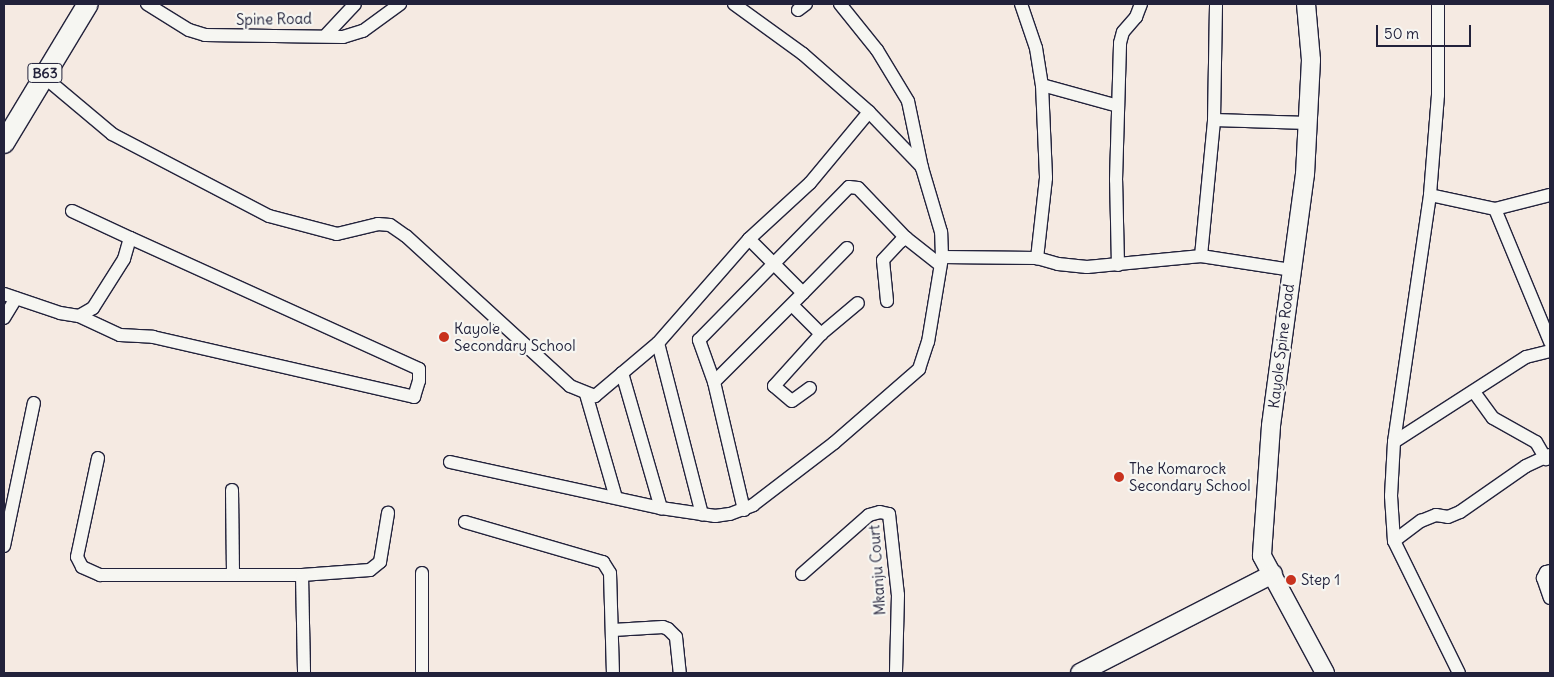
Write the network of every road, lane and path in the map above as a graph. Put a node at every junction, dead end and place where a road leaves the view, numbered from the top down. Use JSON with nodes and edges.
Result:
{"nodes":[{"id":1,"x":88,"y":4,"type":"edge"},
{"id":2,"x":147,"y":4,"type":"edge"},
{"id":3,"x":355,"y":4,"type":"edge"},
{"id":4,"x":400,"y":4,"type":"edge"},
{"id":5,"x":734,"y":4,"type":"edge"},
{"id":6,"x":840,"y":4,"type":"edge"},
{"id":7,"x":1021,"y":4,"type":"edge"},
{"id":8,"x":1141,"y":4,"type":"edge"},
{"id":9,"x":1216,"y":4,"type":"edge"},
{"id":10,"x":1306,"y":4,"type":"edge"},
{"id":11,"x":1438,"y":4,"type":"edge"},
{"id":12,"x":326,"y":35,"type":"junction"},
{"id":13,"x":42,"y":76,"type":"junction"},
{"id":14,"x":1042,"y":85,"type":"junction"},
{"id":15,"x":1118,"y":106,"type":"junction"},
{"id":16,"x":869,"y":112,"type":"junction"},
{"id":17,"x":1214,"y":120,"type":"junction"},
{"id":18,"x":1308,"y":123,"type":"junction"},
{"id":19,"x":4,"y":143,"type":"edge"},
{"id":20,"x":922,"y":168,"type":"junction"},
{"id":21,"x":1430,"y":195,"type":"junction"},
{"id":22,"x":1550,"y":195,"type":"edge"},
{"id":23,"x":1495,"y":210,"type":"junction"},
{"id":24,"x":72,"y":211,"type":"dead end"},
{"id":25,"x":130,"y":238,"type":"junction"},
{"id":26,"x":906,"y":238,"type":"junction"},
{"id":27,"x":749,"y":239,"type":"junction"},
{"id":28,"x":847,"y":248,"type":"dead end"},
{"id":29,"x":1201,"y":256,"type":"junction"},
{"id":30,"x":1037,"y":258,"type":"junction"},
{"id":31,"x":940,"y":260,"type":"junction"},
{"id":32,"x":775,"y":263,"type":"junction"},
{"id":33,"x":1118,"y":265,"type":"junction"},
{"id":34,"x":1291,"y":270,"type":"junction"},
{"id":35,"x":4,"y":294,"type":"edge"},
{"id":36,"x":803,"y":294,"type":"junction"},
{"id":37,"x":16,"y":298,"type":"junction"},
{"id":38,"x":887,"y":301,"type":"dead end"},
{"id":39,"x":858,"y":303,"type":"dead end"},
{"id":40,"x":793,"y":306,"type":"junction"},
{"id":41,"x":78,"y":316,"type":"junction"},
{"id":42,"x":4,"y":318,"type":"edge"},
{"id":43,"x":822,"y":334,"type":"junction"},
{"id":44,"x":1550,"y":342,"type":"edge"},
{"id":45,"x":658,"y":343,"type":"junction"},
{"id":46,"x":1550,"y":352,"type":"edge"},
{"id":47,"x":622,"y":373,"type":"junction"},
{"id":48,"x":714,"y":382,"type":"junction"},
{"id":49,"x":810,"y":388,"type":"dead end"},
{"id":50,"x":1474,"y":392,"type":"junction"},
{"id":51,"x":586,"y":394,"type":"junction"},
{"id":52,"x":34,"y":403,"type":"dead end"},
{"id":53,"x":1394,"y":442,"type":"junction"},
{"id":54,"x":1548,"y":457,"type":"edge"},
{"id":55,"x":98,"y":458,"type":"dead end"},
{"id":56,"x":450,"y":462,"type":"dead end"},
{"id":57,"x":232,"y":490,"type":"dead end"},
{"id":58,"x":616,"y":498,"type":"junction"},
{"id":59,"x":661,"y":508,"type":"junction"},
{"id":60,"x":744,"y":510,"type":"junction"},
{"id":61,"x":388,"y":513,"type":"dead end"},
{"id":62,"x":702,"y":514,"type":"junction"},
{"id":63,"x":465,"y":522,"type":"dead end"},
{"id":64,"x":1394,"y":541,"type":"junction"},
{"id":65,"x":4,"y":546,"type":"edge"},
{"id":66,"x":1550,"y":572,"type":"edge"},
{"id":67,"x":422,"y":573,"type":"dead end"},
{"id":68,"x":802,"y":574,"type":"dead end"},
{"id":69,"x":1273,"y":574,"type":"junction"},
{"id":70,"x":233,"y":575,"type":"junction"},
{"id":71,"x":302,"y":575,"type":"junction"},
{"id":72,"x":1550,"y":598,"type":"edge"},
{"id":73,"x":613,"y":630,"type":"junction"},
{"id":74,"x":304,"y":673,"type":"edge"},
{"id":75,"x":422,"y":673,"type":"edge"},
{"id":76,"x":613,"y":673,"type":"edge"},
{"id":77,"x":680,"y":673,"type":"edge"},
{"id":78,"x":896,"y":673,"type":"edge"},
{"id":79,"x":1080,"y":673,"type":"edge"},
{"id":80,"x":1325,"y":673,"type":"edge"},
{"id":81,"x":1459,"y":673,"type":"edge"}],
"edges":[{"from":1,"to":13,"type":"highway","number":"B63"},
{"from":2,"to":12,"type":"street","name":"Spine Road"},
{"from":3,"to":12,"type":"street"},
{"from":4,"to":12,"type":"street","name":"Spine Road"},
{"from":5,"to":16,"type":"street"},
{"from":6,"to":20,"type":"street"},
{"from":7,"to":14,"type":"street"},
{"from":8,"to":15,"type":"street"},
{"from":9,"to":17,"type":"street"},
{"from":10,"to":18,"type":"main road","name":"Kayole Spine Road"},
{"from":11,"to":21,"type":"street"},
{"from":13,"to":19,"type":"highway","number":"B63"},
{"from":13,"to":51,"type":"street"},
{"from":14,"to":15,"type":"street"},
{"from":14,"to":30,"type":"street"},
{"from":15,"to":33,"type":"street"},
{"from":16,"to":20,"type":"street"},
{"from":16,"to":27,"type":"street"},
{"from":17,"to":18,"type":"street"},
{"from":17,"to":29,"type":"street"},
{"from":18,"to":34,"type":"main road","name":"Kayole Spine Road"},
{"from":20,"to":31,"type":"street"},
{"from":21,"to":23,"type":"street"},
{"from":21,"to":53,"type":"street"},
{"from":22,"to":23,"type":"street"},
{"from":23,"to":44,"type":"street"},
{"from":24,"to":25,"type":"street"},
{"from":25,"to":41,"type":"street"},
{"from":25,"to":41,"type":"street"},
{"from":26,"to":31,"type":"street"},
{"from":26,"to":32,"type":"street"},
{"from":26,"to":38,"type":"street"},
{"from":27,"to":32,"type":"street"},
{"from":27,"to":45,"type":"street"},
{"from":28,"to":36,"type":"street"},
{"from":29,"to":33,"type":"street"},
{"from":29,"to":34,"type":"street"},
{"from":30,"to":31,"type":"street"},
{"from":30,"to":33,"type":"street"},
{"from":31,"to":60,"type":"street"},
{"from":32,"to":36,"type":"street"},
{"from":32,"to":48,"type":"street"},
{"from":34,"to":69,"type":"main road","name":"Kayole Spine Road"},
{"from":35,"to":37,"type":"street"},
{"from":36,"to":40,"type":"street"},
{"from":37,"to":41,"type":"street"},
{"from":37,"to":42,"type":"street"},
{"from":39,"to":43,"type":"street"},
{"from":40,"to":43,"type":"street"},
{"from":40,"to":48,"type":"street"},
{"from":43,"to":49,"type":"street"},
{"from":45,"to":47,"type":"street"},
{"from":45,"to":62,"type":"street"},
{"from":46,"to":50,"type":"street"},
{"from":47,"to":51,"type":"street"},
{"from":47,"to":59,"type":"street"},
{"from":48,"to":60,"type":"street"},
{"from":50,"to":53,"type":"street"},
{"from":50,"to":54,"type":"street"},
{"from":51,"to":58,"type":"street"},
{"from":52,"to":65,"type":"street"},
{"from":53,"to":64,"type":"street"},
{"from":54,"to":64,"type":"street"},
{"from":55,"to":70,"type":"street"},
{"from":56,"to":58,"type":"street"},
{"from":57,"to":70,"type":"street"},
{"from":58,"to":59,"type":"street"},
{"from":59,"to":62,"type":"street"},
{"from":60,"to":62,"type":"street"},
{"from":61,"to":71,"type":"street"},
{"from":63,"to":73,"type":"street"},
{"from":64,"to":81,"type":"street"},
{"from":66,"to":72,"type":"street"},
{"from":67,"to":75,"type":"street"},
{"from":68,"to":78,"type":"street","name":"Mkanju Court"},
{"from":69,"to":79,"type":"main road"},
{"from":69,"to":80,"type":"main road","name":"Kayole Spine Road"},
{"from":70,"to":71,"type":"street"},
{"from":71,"to":74,"type":"street"},
{"from":73,"to":76,"type":"street"},
{"from":73,"to":77,"type":"street"}]}
